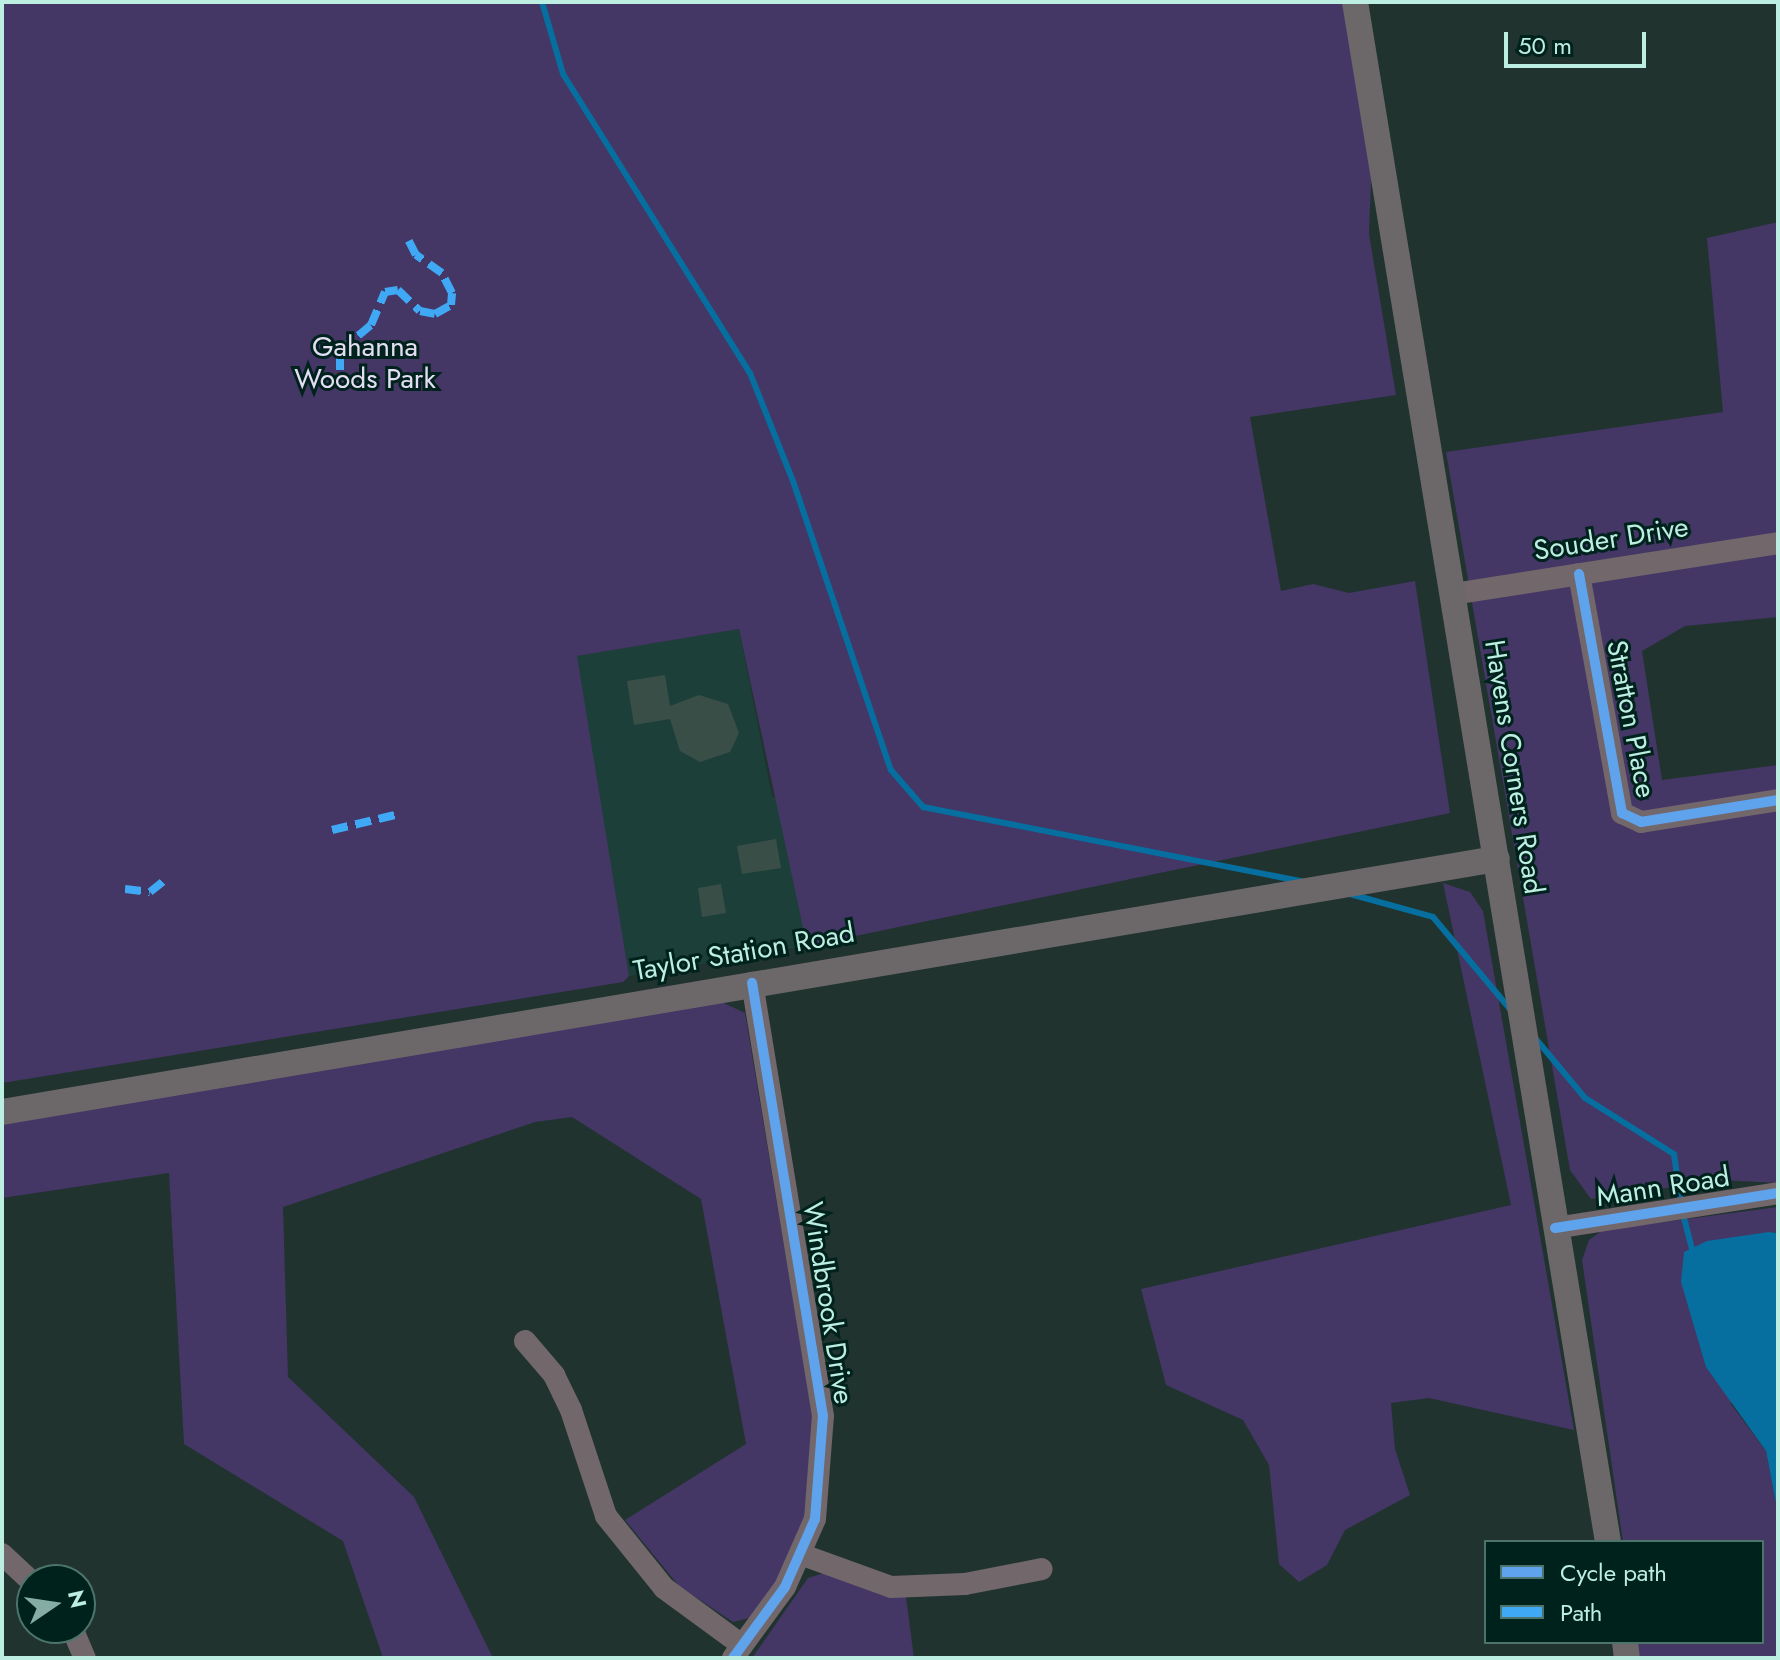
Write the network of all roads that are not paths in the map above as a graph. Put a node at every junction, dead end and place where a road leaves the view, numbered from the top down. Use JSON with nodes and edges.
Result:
{"nodes":[{"id":1,"x":1355,"y":2,"type":"edge"},
{"id":2,"x":1778,"y":543,"type":"edge"},
{"id":3,"x":1579,"y":574,"type":"junction"},
{"id":4,"x":1453,"y":594,"type":"junction"},
{"id":5,"x":1778,"y":800,"type":"edge"},
{"id":6,"x":1497,"y":859,"type":"junction"},
{"id":7,"x":752,"y":983,"type":"junction"},
{"id":8,"x":2,"y":1112,"type":"edge"},
{"id":9,"x":1778,"y":1193,"type":"edge"},
{"id":10,"x":1555,"y":1228,"type":"junction"},
{"id":11,"x":525,"y":1341,"type":"dead end"},
{"id":12,"x":1608,"y":1540,"type":"edge"},
{"id":13,"x":800,"y":1554,"type":"junction"},
{"id":14,"x":1042,"y":1569,"type":"dead end"},
{"id":15,"x":737,"y":1651,"type":"edge"}],
"edges":[{"from":1,"to":4,"type":"main road","name":"Havens Corners Road"},
{"from":2,"to":3,"type":"street","name":"Souder Drive"},
{"from":3,"to":4,"type":"street","name":"Souder Drive"},
{"from":3,"to":5,"type":"street","name":"Stratton Place"},
{"from":4,"to":6,"type":"main road","name":"Havens Corners Road"},
{"from":6,"to":7,"type":"main road","name":"Taylor Station Road"},
{"from":6,"to":10,"type":"main road","name":"Havens Corners Road"},
{"from":7,"to":8,"type":"main road","name":"Taylor Station Road"},
{"from":7,"to":13,"type":"street","name":"Windbrook Drive"},
{"from":9,"to":10,"type":"street","name":"Mann Road"},
{"from":10,"to":12,"type":"main road","name":"Havens Corners Road"},
{"from":11,"to":15,"type":"street"},
{"from":13,"to":14,"type":"street"},
{"from":13,"to":15,"type":"street","name":"Windbrook Drive"}]}
